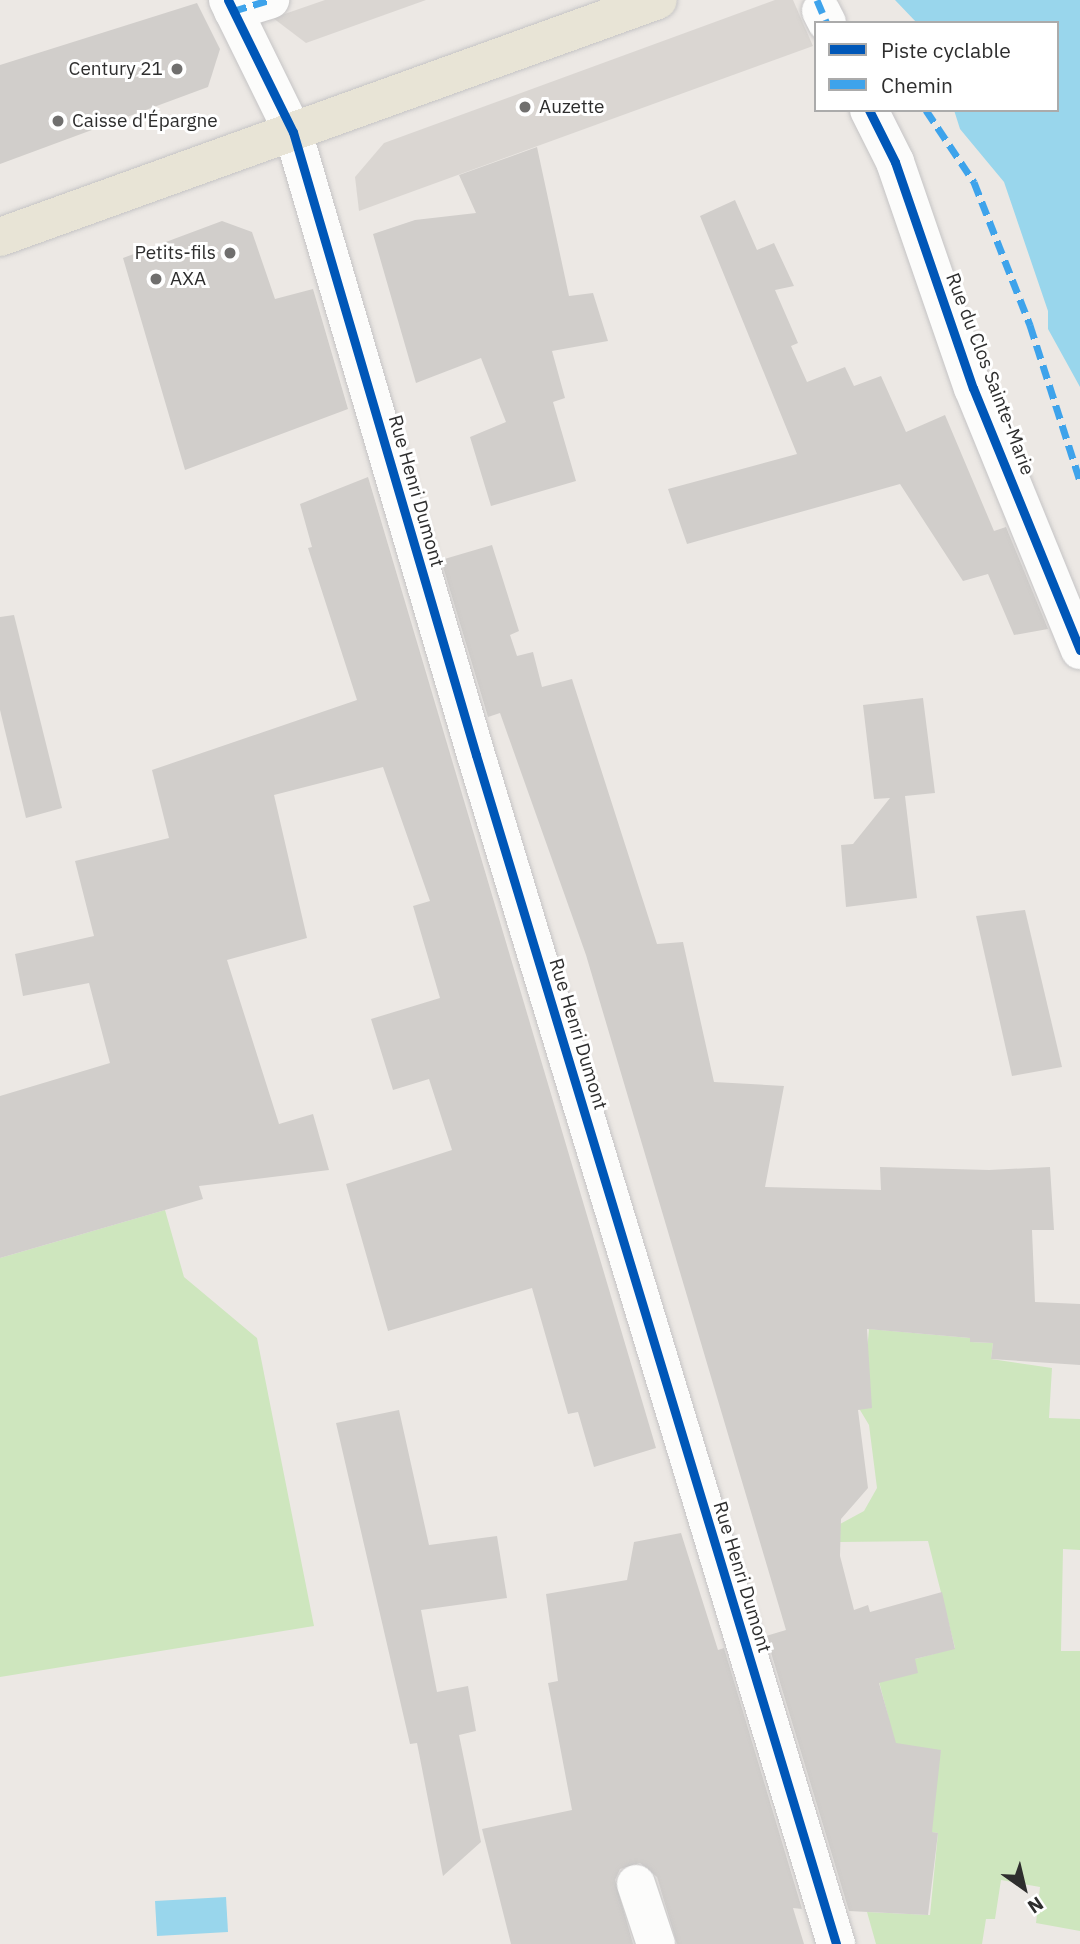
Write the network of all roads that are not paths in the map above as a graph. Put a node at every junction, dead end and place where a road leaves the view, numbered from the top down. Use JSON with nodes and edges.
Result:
{"nodes":[{"id":1,"x":270,"y":0,"type":"edge"},
{"id":2,"x":658,"y":0,"type":"edge"},
{"id":3,"x":231,"y":6,"type":"edge"},
{"id":4,"x":870,"y":112,"type":"edge"},
{"id":5,"x":293,"y":132,"type":"junction"},
{"id":6,"x":0,"y":237,"type":"edge"},
{"id":7,"x":1080,"y":650,"type":"edge"},
{"id":8,"x":636,"y":1884,"type":"dead end"},
{"id":9,"x":656,"y":1944,"type":"edge"},
{"id":10,"x":836,"y":1944,"type":"edge"}],
"edges":[{"from":1,"to":3,"type":"street"},
{"from":2,"to":5,"type":"main road"},
{"from":3,"to":5,"type":"street","name":"Rue Henri Dumont"},
{"from":4,"to":7,"type":"street","name":"Rue du Clos Sainte-Marie"},
{"from":5,"to":6,"type":"main road"},
{"from":5,"to":10,"type":"street","name":"Rue Henri Dumont"},
{"from":8,"to":9,"type":"street"}]}
